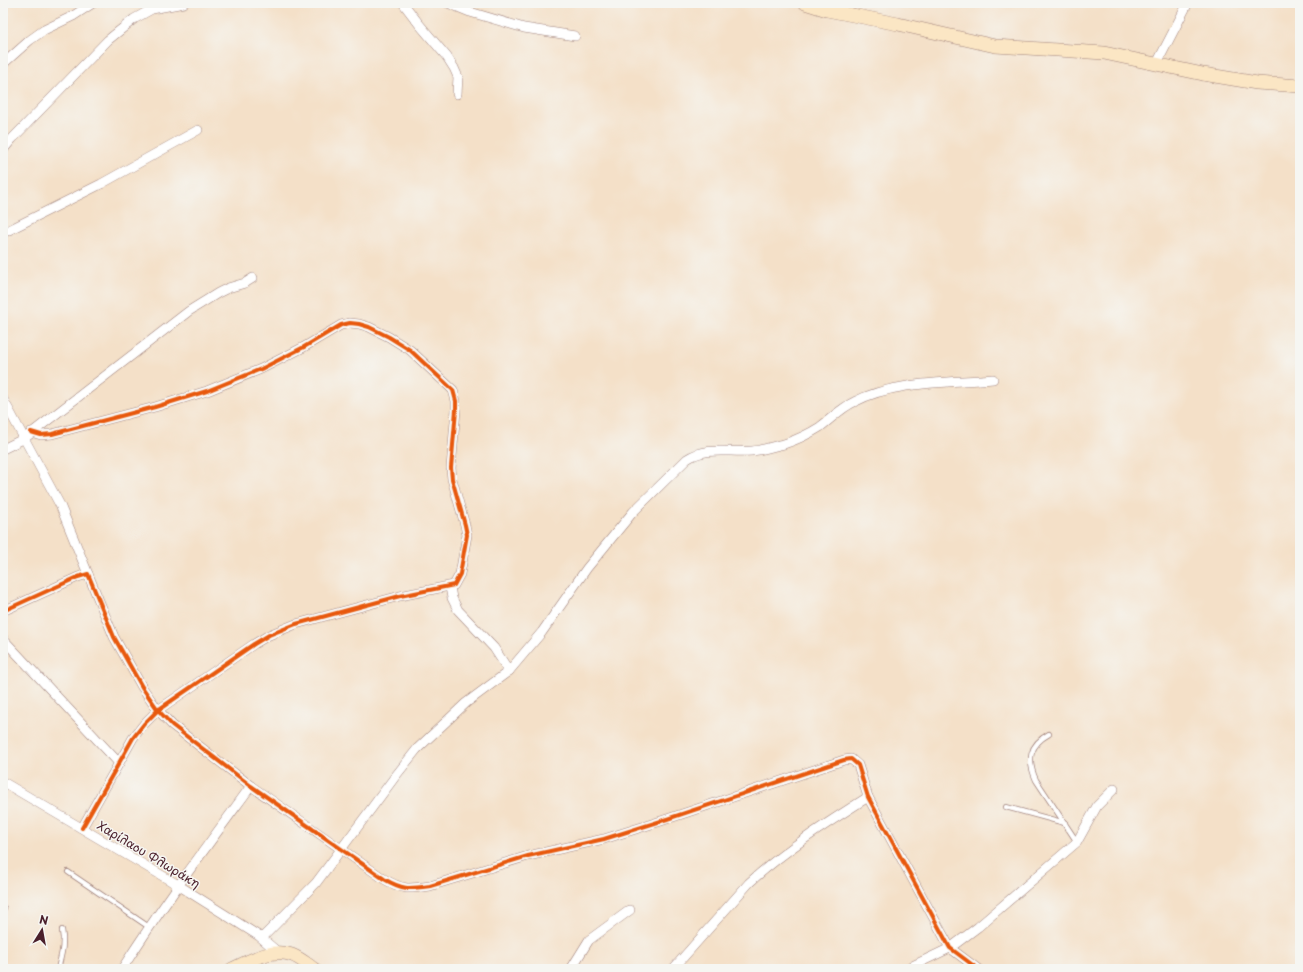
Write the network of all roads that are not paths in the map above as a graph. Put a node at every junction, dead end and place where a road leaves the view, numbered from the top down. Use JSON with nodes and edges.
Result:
{"nodes":[{"id":1,"x":94,"y":3,"type":"edge"},
{"id":2,"x":184,"y":3,"type":"edge"},
{"id":3,"x":403,"y":3,"type":"edge"},
{"id":4,"x":448,"y":3,"type":"edge"},
{"id":5,"x":805,"y":3,"type":"edge"},
{"id":6,"x":1188,"y":3,"type":"edge"},
{"id":7,"x":575,"y":36,"type":"dead end"},
{"id":8,"x":3,"y":64,"type":"edge"},
{"id":9,"x":1157,"y":64,"type":"junction"},
{"id":10,"x":1300,"y":86,"type":"edge"},
{"id":11,"x":457,"y":94,"type":"dead end"},
{"id":12,"x":198,"y":130,"type":"dead end"},
{"id":13,"x":3,"y":150,"type":"edge"},
{"id":14,"x":3,"y":233,"type":"edge"},
{"id":15,"x":253,"y":278,"type":"dead end"},
{"id":16,"x":993,"y":379,"type":"dead end"},
{"id":17,"x":3,"y":399,"type":"edge"},
{"id":18,"x":28,"y":435,"type":"junction"},
{"id":19,"x":3,"y":449,"type":"edge"},
{"id":20,"x":88,"y":574,"type":"junction"},
{"id":21,"x":450,"y":587,"type":"junction"},
{"id":22,"x":3,"y":611,"type":"edge"},
{"id":23,"x":3,"y":639,"type":"edge"},
{"id":24,"x":509,"y":670,"type":"junction"},
{"id":25,"x":158,"y":710,"type":"junction"},
{"id":26,"x":1049,"y":734,"type":"dead end"},
{"id":27,"x":119,"y":763,"type":"junction"},
{"id":28,"x":3,"y":782,"type":"edge"},
{"id":29,"x":251,"y":786,"type":"junction"},
{"id":30,"x":1114,"y":789,"type":"dead end"},
{"id":31,"x":868,"y":797,"type":"junction"},
{"id":32,"x":1006,"y":807,"type":"dead end"},
{"id":33,"x":1064,"y":823,"type":"junction"},
{"id":34,"x":82,"y":828,"type":"junction"},
{"id":35,"x":1077,"y":842,"type":"junction"},
{"id":36,"x":341,"y":849,"type":"junction"},
{"id":37,"x":68,"y":872,"type":"dead end"},
{"id":38,"x":178,"y":885,"type":"junction"},
{"id":39,"x":630,"y":910,"type":"dead end"},
{"id":40,"x":149,"y":927,"type":"junction"},
{"id":41,"x":62,"y":930,"type":"dead end"},
{"id":42,"x":262,"y":938,"type":"junction"},
{"id":43,"x":950,"y":948,"type":"junction"},
{"id":44,"x":279,"y":953,"type":"junction"},
{"id":45,"x":58,"y":969,"type":"edge"},
{"id":46,"x":122,"y":969,"type":"edge"},
{"id":47,"x":232,"y":969,"type":"edge"},
{"id":48,"x":314,"y":969,"type":"edge"},
{"id":49,"x":571,"y":969,"type":"edge"},
{"id":50,"x":673,"y":969,"type":"edge"},
{"id":51,"x":906,"y":969,"type":"edge"},
{"id":52,"x":978,"y":969,"type":"edge"}],
"edges":[{"from":1,"to":8,"type":"street"},
{"from":2,"to":13,"type":"street"},
{"from":3,"to":11,"type":"street"},
{"from":4,"to":7,"type":"street"},
{"from":5,"to":9,"type":"street"},
{"from":6,"to":9,"type":"street"},
{"from":9,"to":10,"type":"street"},
{"from":12,"to":14,"type":"street"},
{"from":15,"to":18,"type":"street"},
{"from":16,"to":24,"type":"street"},
{"from":17,"to":18,"type":"street"},
{"from":18,"to":19,"type":"street"},
{"from":18,"to":20,"type":"street"},
{"from":18,"to":21,"type":"street"},
{"from":20,"to":22,"type":"street"},
{"from":20,"to":25,"type":"street"},
{"from":21,"to":24,"type":"street"},
{"from":21,"to":25,"type":"street"},
{"from":23,"to":27,"type":"street"},
{"from":24,"to":36,"type":"street"},
{"from":25,"to":27,"type":"street"},
{"from":25,"to":29,"type":"street"},
{"from":26,"to":33,"type":"lane"},
{"from":27,"to":34,"type":"street"},
{"from":28,"to":34,"type":"street","name":"Χαρίλαου Φλωράκη"},
{"from":29,"to":36,"type":"street"},
{"from":29,"to":38,"type":"street"},
{"from":30,"to":35,"type":"street"},
{"from":31,"to":36,"type":"street"},
{"from":31,"to":43,"type":"street"},
{"from":31,"to":50,"type":"street"},
{"from":32,"to":33,"type":"lane"},
{"from":33,"to":35,"type":"lane"},
{"from":34,"to":38,"type":"street","name":"Χαρίλαου Φλωράκη"},
{"from":35,"to":43,"type":"street"},
{"from":36,"to":42,"type":"street"},
{"from":37,"to":40,"type":"lane"},
{"from":38,"to":40,"type":"street"},
{"from":38,"to":42,"type":"street","name":"Χαρίλαου Φλωράκη"},
{"from":39,"to":49,"type":"street"},
{"from":40,"to":46,"type":"street"},
{"from":41,"to":45,"type":"lane"},
{"from":42,"to":44,"type":"street","name":"Χαρίλαου Φλωράκη"},
{"from":43,"to":51,"type":"street"},
{"from":43,"to":52,"type":"street"},
{"from":44,"to":47,"type":"street"},
{"from":44,"to":48,"type":"street"}]}
